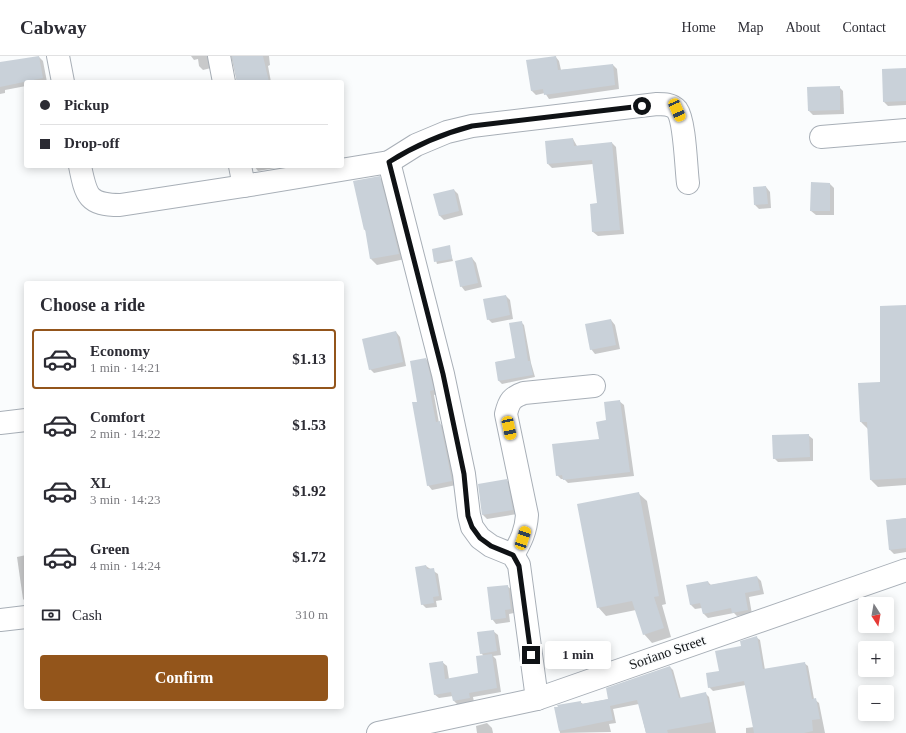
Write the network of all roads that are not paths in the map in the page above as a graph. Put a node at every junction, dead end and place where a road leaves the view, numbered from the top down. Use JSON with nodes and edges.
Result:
{"nodes":[{"id":1,"x":58,"y":56,"type":"edge"},
{"id":2,"x":220,"y":56,"type":"edge"},
{"id":3,"x":63,"y":80,"type":"edge"},
{"id":4,"x":224,"y":80,"type":"edge"},
{"id":5,"x":906,"y":130,"type":"edge"},
{"id":6,"x":821,"y":137,"type":"dead end"},
{"id":7,"x":389,"y":162,"type":"junction"},
{"id":8,"x":344,"y":166,"type":"edge"},
{"id":9,"x":81,"y":168,"type":"edge"},
{"id":10,"x":326,"y":168,"type":"edge"},
{"id":11,"x":242,"y":176,"type":"edge"},
{"id":12,"x":688,"y":183,"type":"dead end"},
{"id":13,"x":594,"y":386,"type":"dead end"},
{"id":14,"x":24,"y":420,"type":"edge"},
{"id":15,"x":0,"y":423,"type":"edge"},
{"id":16,"x":513,"y":555,"type":"junction"},
{"id":17,"x":906,"y":570,"type":"edge"},
{"id":18,"x":24,"y":617,"type":"edge"},
{"id":19,"x":0,"y":620,"type":"edge"},
{"id":20,"x":537,"y":699,"type":"junction"},
{"id":21,"x":378,"y":733,"type":"edge"}],
"edges":[{"from":1,"to":3,"type":"street"},
{"from":2,"to":4,"type":"street"},
{"from":5,"to":6,"type":"street"},
{"from":7,"to":8,"type":"street"},
{"from":7,"to":12,"type":"street"},
{"from":7,"to":16,"type":"street"},
{"from":9,"to":11,"type":"street"},
{"from":10,"to":11,"type":"street"},
{"from":13,"to":16,"type":"street"},
{"from":14,"to":15,"type":"street"},
{"from":16,"to":20,"type":"street"},
{"from":17,"to":20,"type":"street","name":"Soriano Street"},
{"from":18,"to":19,"type":"street"},
{"from":20,"to":21,"type":"street","name":"Soriano Street"}]}
